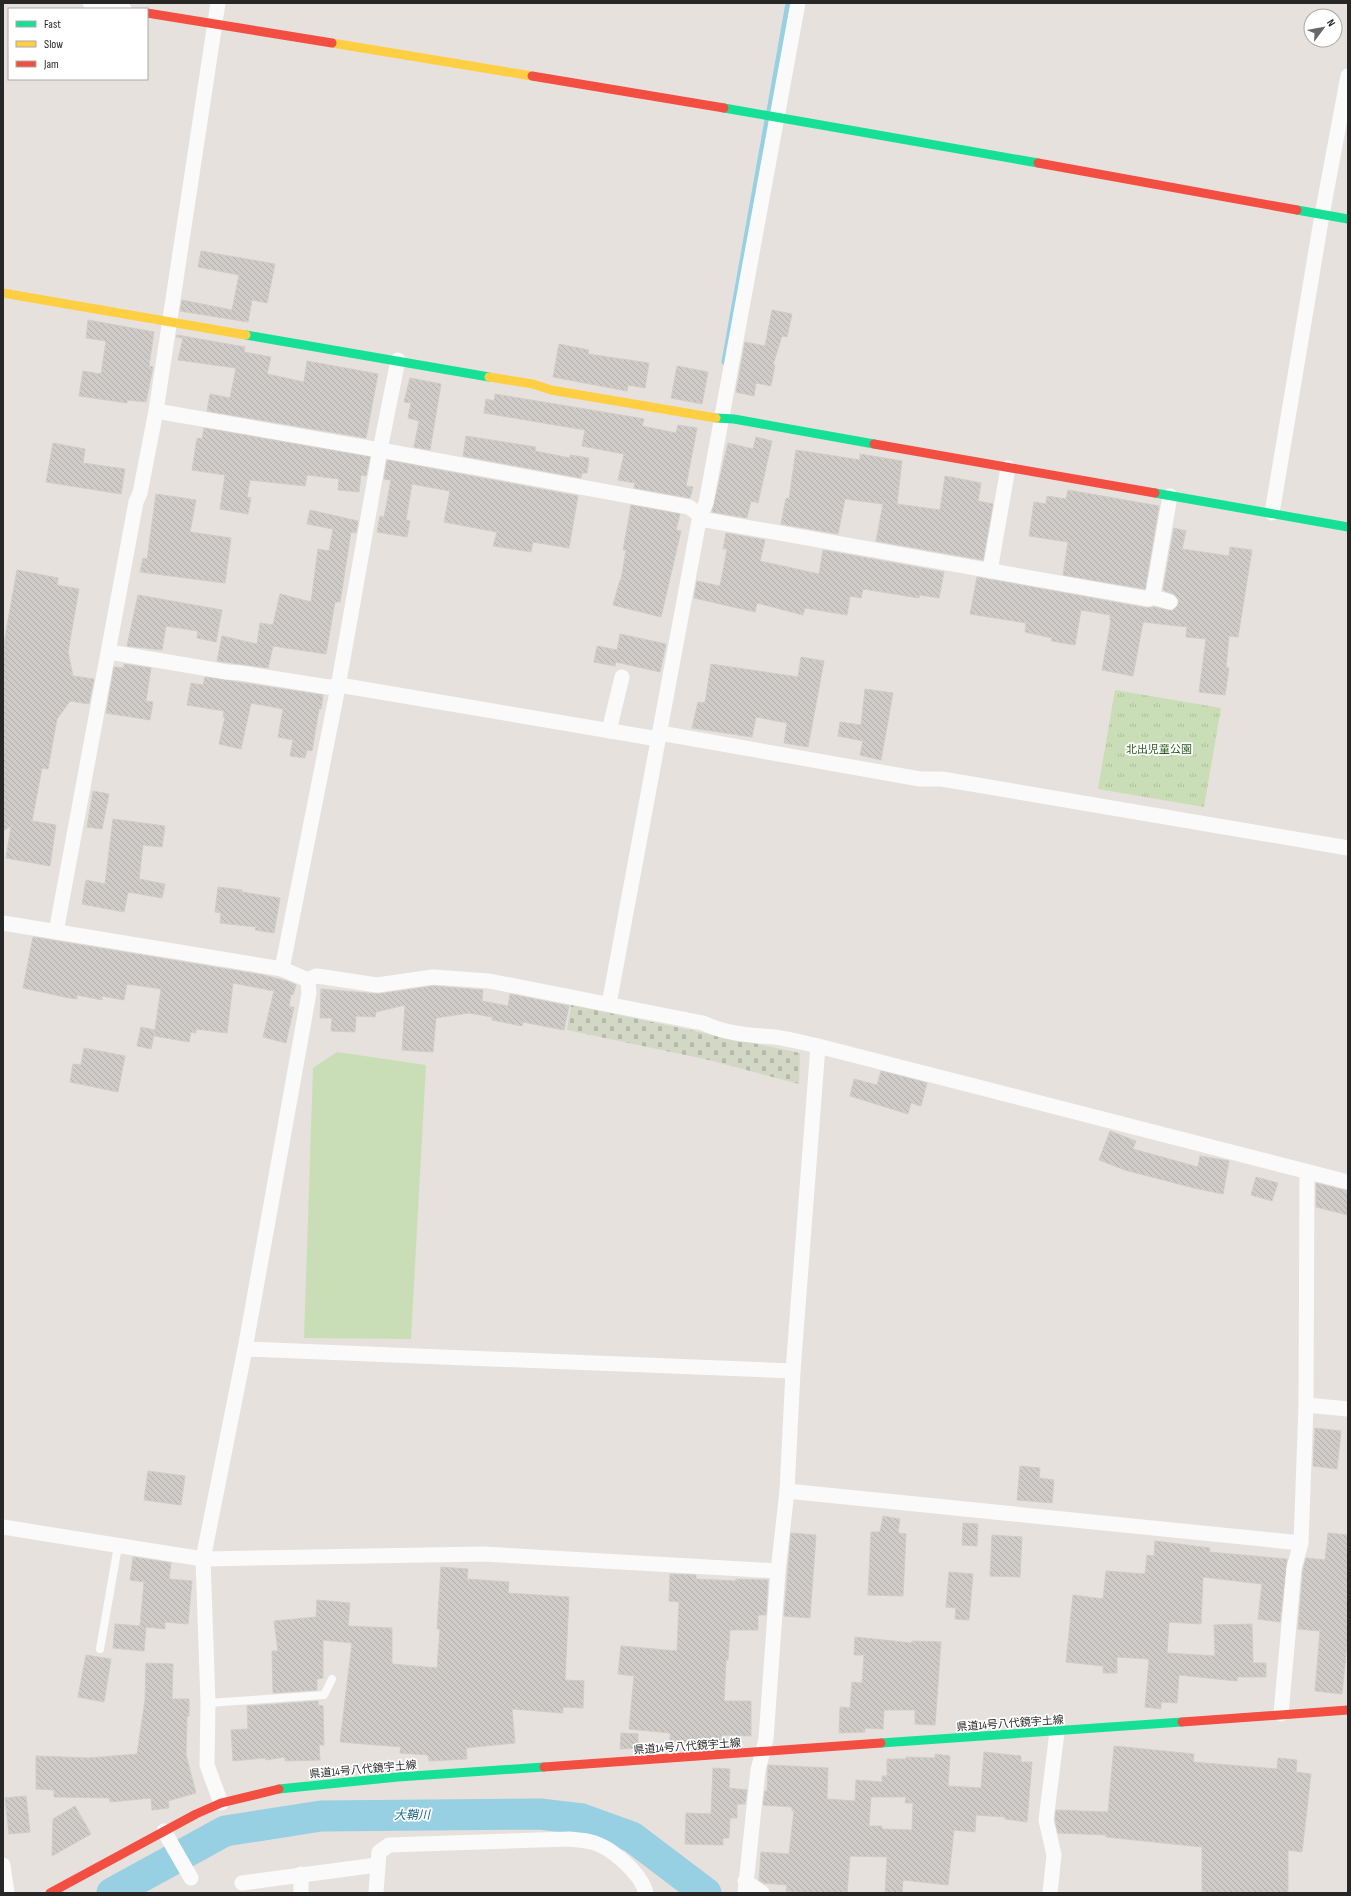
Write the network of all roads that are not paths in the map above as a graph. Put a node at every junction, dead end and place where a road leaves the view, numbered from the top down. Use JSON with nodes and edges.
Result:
{"nodes":[{"id":1,"x":90,"y":3,"type":"edge"},
{"id":2,"x":218,"y":3,"type":"edge"},
{"id":3,"x":798,"y":3,"type":"edge"},
{"id":4,"x":118,"y":8,"type":"edge"},
{"id":5,"x":148,"y":13,"type":"edge"},
{"id":6,"x":214,"y":25,"type":"junction"},
{"id":7,"x":1348,"y":76,"type":"edge"},
{"id":8,"x":771,"y":116,"type":"junction"},
{"id":9,"x":1322,"y":215,"type":"junction"},
{"id":10,"x":1348,"y":219,"type":"edge"},
{"id":11,"x":3,"y":293,"type":"edge"},
{"id":12,"x":170,"y":322,"type":"junction"},
{"id":13,"x":398,"y":360,"type":"junction"},
{"id":14,"x":156,"y":411,"type":"junction"},
{"id":15,"x":721,"y":419,"type":"junction"},
{"id":16,"x":380,"y":450,"type":"junction"},
{"id":17,"x":1008,"y":468,"type":"junction"},
{"id":18,"x":1170,"y":496,"type":"junction"},
{"id":19,"x":1272,"y":512,"type":"junction"},
{"id":20,"x":700,"y":515,"type":"junction"},
{"id":21,"x":1348,"y":527,"type":"edge"},
{"id":22,"x":990,"y":571,"type":"junction"},
{"id":23,"x":1153,"y":597,"type":"junction"},
{"id":24,"x":1170,"y":602,"type":"dead end"},
{"id":25,"x":109,"y":652,"type":"junction"},
{"id":26,"x":622,"y":677,"type":"dead end"},
{"id":27,"x":338,"y":687,"type":"junction"},
{"id":28,"x":610,"y":731,"type":"junction"},
{"id":29,"x":659,"y":736,"type":"junction"},
{"id":30,"x":1348,"y":848,"type":"edge"},
{"id":31,"x":3,"y":923,"type":"edge"},
{"id":32,"x":56,"y":932,"type":"junction"},
{"id":33,"x":282,"y":969,"type":"junction"},
{"id":34,"x":308,"y":980,"type":"junction"},
{"id":35,"x":609,"y":1004,"type":"junction"},
{"id":36,"x":818,"y":1046,"type":"junction"},
{"id":37,"x":1307,"y":1172,"type":"junction"},
{"id":38,"x":1348,"y":1182,"type":"edge"},
{"id":39,"x":245,"y":1349,"type":"junction"},
{"id":40,"x":793,"y":1371,"type":"junction"},
{"id":41,"x":1306,"y":1405,"type":"junction"},
{"id":42,"x":1348,"y":1409,"type":"edge"},
{"id":43,"x":787,"y":1491,"type":"junction"},
{"id":44,"x":3,"y":1527,"type":"edge"},
{"id":45,"x":1301,"y":1543,"type":"junction"},
{"id":46,"x":118,"y":1546,"type":"junction"},
{"id":47,"x":203,"y":1560,"type":"junction"},
{"id":48,"x":778,"y":1571,"type":"junction"},
{"id":49,"x":100,"y":1649,"type":"dead end"},
{"id":50,"x":332,"y":1679,"type":"dead end"},
{"id":51,"x":208,"y":1703,"type":"junction"},
{"id":52,"x":1348,"y":1710,"type":"edge"},
{"id":53,"x":1281,"y":1714,"type":"junction"},
{"id":54,"x":1057,"y":1732,"type":"junction"},
{"id":55,"x":762,"y":1752,"type":"junction"},
{"id":56,"x":221,"y":1803,"type":"junction"},
{"id":57,"x":168,"y":1838,"type":"junction"},
{"id":58,"x":377,"y":1864,"type":"junction"},
{"id":59,"x":3,"y":1865,"type":"edge"},
{"id":60,"x":301,"y":1874,"type":"junction"},
{"id":61,"x":191,"y":1878,"type":"dead end"},
{"id":62,"x":242,"y":1883,"type":"dead end"},
{"id":63,"x":745,"y":1889,"type":"edge"},
{"id":64,"x":7,"y":1893,"type":"edge"},
{"id":65,"x":50,"y":1893,"type":"edge"},
{"id":66,"x":301,"y":1893,"type":"edge"},
{"id":67,"x":376,"y":1893,"type":"edge"},
{"id":68,"x":646,"y":1893,"type":"edge"},
{"id":69,"x":762,"y":1893,"type":"edge"},
{"id":70,"x":1050,"y":1893,"type":"edge"}],
"edges":[{"from":1,"to":4,"type":"street"},
{"from":2,"to":6,"type":"street"},
{"from":3,"to":8,"type":"street"},
{"from":5,"to":6,"type":"street"},
{"from":6,"to":8,"type":"street"},
{"from":6,"to":12,"type":"street"},
{"from":7,"to":9,"type":"street"},
{"from":8,"to":9,"type":"street"},
{"from":8,"to":15,"type":"street"},
{"from":9,"to":10,"type":"street"},
{"from":9,"to":19,"type":"street"},
{"from":11,"to":12,"type":"street"},
{"from":12,"to":13,"type":"street"},
{"from":12,"to":14,"type":"street"},
{"from":13,"to":15,"type":"street"},
{"from":13,"to":16,"type":"street"},
{"from":14,"to":16,"type":"street"},
{"from":14,"to":25,"type":"street"},
{"from":15,"to":17,"type":"street"},
{"from":15,"to":20,"type":"street"},
{"from":16,"to":20,"type":"street"},
{"from":16,"to":27,"type":"street"},
{"from":17,"to":18,"type":"street"},
{"from":17,"to":22,"type":"street"},
{"from":18,"to":19,"type":"street"},
{"from":18,"to":23,"type":"street"},
{"from":19,"to":21,"type":"street"},
{"from":20,"to":22,"type":"street"},
{"from":20,"to":29,"type":"street"},
{"from":22,"to":23,"type":"street"},
{"from":23,"to":24,"type":"street"},
{"from":25,"to":27,"type":"street"},
{"from":25,"to":32,"type":"street"},
{"from":26,"to":28,"type":"street"},
{"from":27,"to":28,"type":"street"},
{"from":27,"to":33,"type":"street"},
{"from":28,"to":29,"type":"street"},
{"from":29,"to":30,"type":"street"},
{"from":29,"to":35,"type":"street"},
{"from":31,"to":32,"type":"street"},
{"from":32,"to":33,"type":"street"},
{"from":33,"to":34,"type":"street"},
{"from":34,"to":35,"type":"street"},
{"from":34,"to":39,"type":"street"},
{"from":35,"to":36,"type":"street"},
{"from":36,"to":37,"type":"street"},
{"from":36,"to":40,"type":"street"},
{"from":37,"to":38,"type":"street"},
{"from":37,"to":41,"type":"street"},
{"from":39,"to":40,"type":"street"},
{"from":39,"to":47,"type":"street"},
{"from":40,"to":43,"type":"street"},
{"from":41,"to":42,"type":"street"},
{"from":41,"to":45,"type":"street"},
{"from":43,"to":45,"type":"street"},
{"from":43,"to":48,"type":"street"},
{"from":44,"to":46,"type":"street"},
{"from":45,"to":53,"type":"street"},
{"from":46,"to":47,"type":"street"},
{"from":46,"to":49,"type":"lane"},
{"from":47,"to":48,"type":"street"},
{"from":47,"to":51,"type":"street"},
{"from":48,"to":55,"type":"street"},
{"from":50,"to":51,"type":"lane"},
{"from":51,"to":56,"type":"street"},
{"from":52,"to":53,"type":"street","name":"県道14号八代鏡宇土線"},
{"from":53,"to":54,"type":"street","name":"県道14号八代鏡宇土線"},
{"from":54,"to":55,"type":"street","name":"県道14号八代鏡宇土線"},
{"from":54,"to":70,"type":"street"},
{"from":55,"to":56,"type":"street","name":"県道14号八代鏡宇土線"},
{"from":55,"to":63,"type":"street"},
{"from":56,"to":57,"type":"street","name":"県道14号八代鏡宇土線"},
{"from":57,"to":61,"type":"street"},
{"from":57,"to":65,"type":"street","name":"県道14号八代鏡宇土線"},
{"from":58,"to":60,"type":"street"},
{"from":58,"to":67,"type":"street"},
{"from":58,"to":68,"type":"street"},
{"from":59,"to":64,"type":"street"},
{"from":60,"to":62,"type":"street"},
{"from":60,"to":66,"type":"street"},
{"from":63,"to":69,"type":"street"}]}
